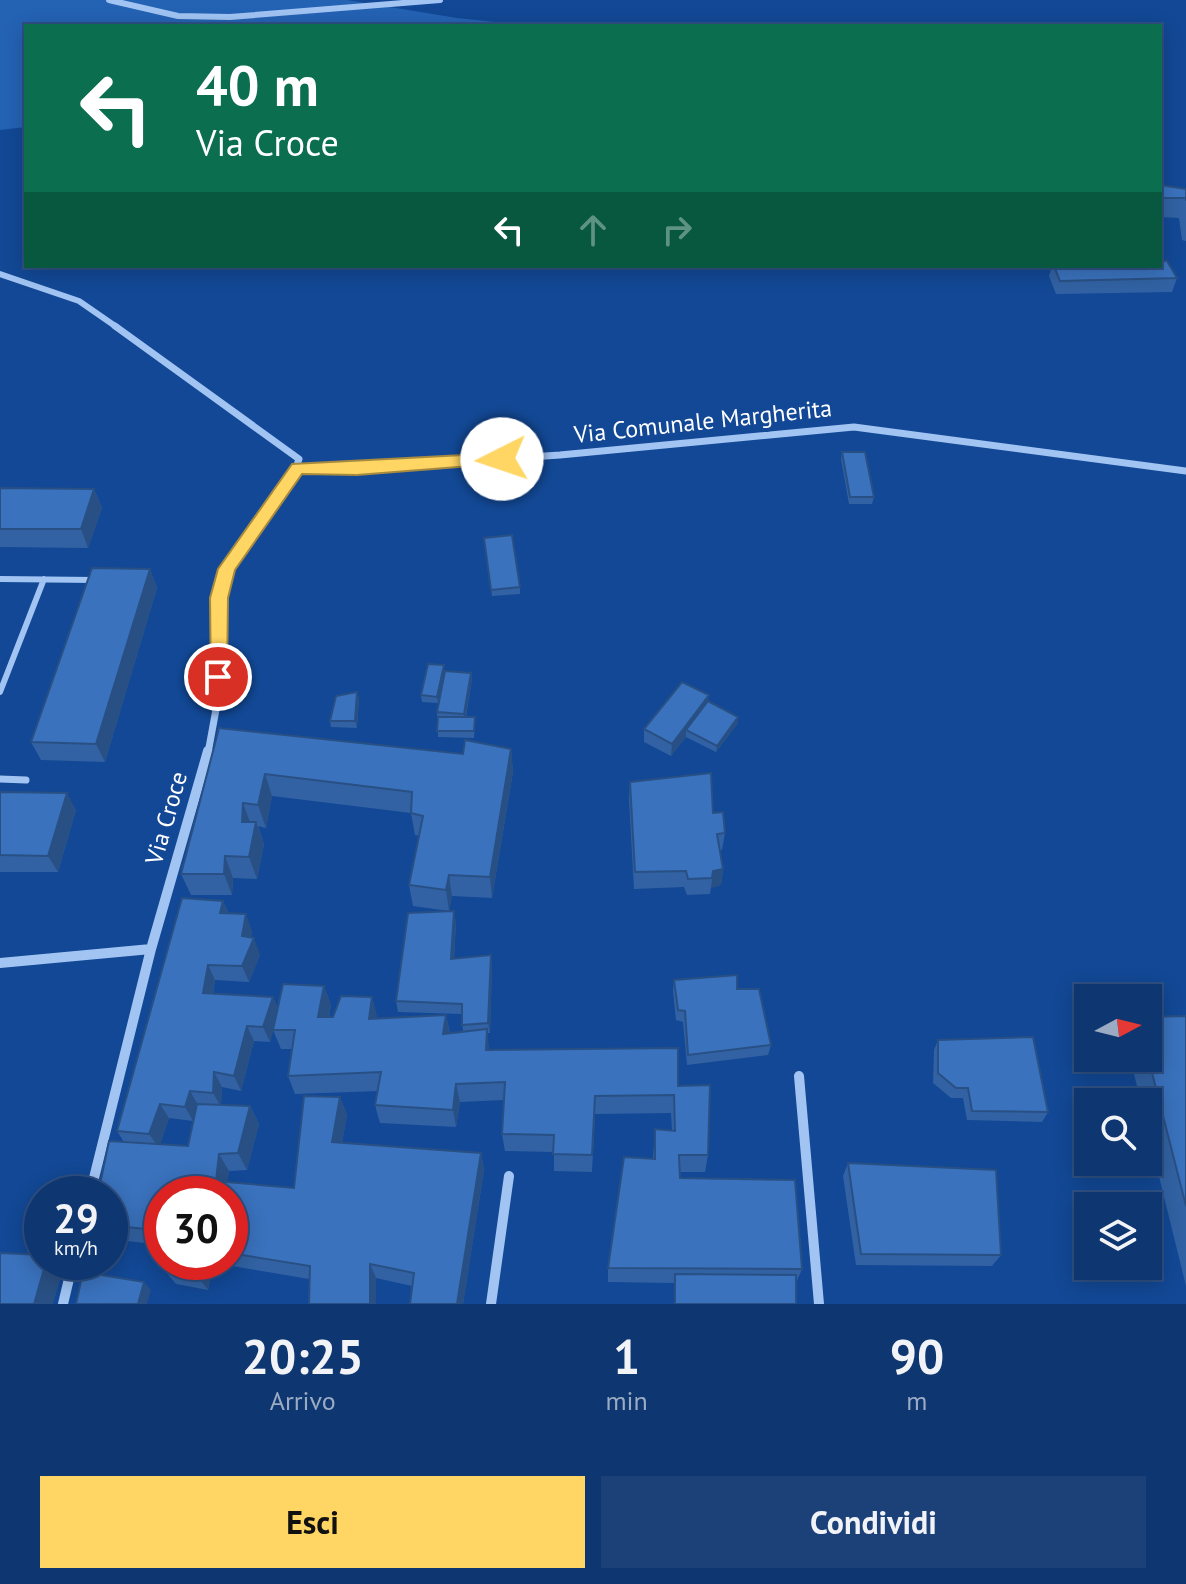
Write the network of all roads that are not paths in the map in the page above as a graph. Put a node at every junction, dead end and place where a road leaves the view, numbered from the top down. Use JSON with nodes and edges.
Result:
{"nodes":[{"id":1,"x":109,"y":0,"type":"edge"},
{"id":2,"x":440,"y":0,"type":"edge"},
{"id":3,"x":0,"y":274,"type":"edge"},
{"id":4,"x":297,"y":468,"type":"junction"},
{"id":5,"x":1186,"y":471,"type":"edge"},
{"id":6,"x":0,"y":579,"type":"edge"},
{"id":7,"x":44,"y":579,"type":"junction"},
{"id":8,"x":95,"y":580,"type":"edge"},
{"id":9,"x":0,"y":692,"type":"edge"},
{"id":10,"x":0,"y":779,"type":"edge"},
{"id":11,"x":26,"y":780,"type":"dead end"},
{"id":12,"x":151,"y":949,"type":"junction"},
{"id":13,"x":0,"y":963,"type":"edge"},
{"id":14,"x":799,"y":1076,"type":"dead end"},
{"id":15,"x":94,"y":1176,"type":"edge"},
{"id":16,"x":509,"y":1176,"type":"dead end"},
{"id":17,"x":69,"y":1280,"type":"edge"},
{"id":18,"x":63,"y":1304,"type":"edge"},
{"id":19,"x":491,"y":1304,"type":"edge"},
{"id":20,"x":819,"y":1304,"type":"edge"}],
"edges":[{"from":1,"to":2,"type":"street"},
{"from":3,"to":4,"type":"street"},
{"from":4,"to":5,"type":"street","name":"Via Comunale Margherita"},
{"from":4,"to":12,"type":"street","name":"Via Croce"},
{"from":6,"to":7,"type":"lane"},
{"from":7,"to":8,"type":"lane"},
{"from":7,"to":9,"type":"lane"},
{"from":10,"to":11,"type":"lane"},
{"from":12,"to":13,"type":"street"},
{"from":12,"to":15,"type":"street","name":"Via Croce"},
{"from":14,"to":20,"type":"street"},
{"from":16,"to":19,"type":"street"},
{"from":17,"to":18,"type":"street"}]}
